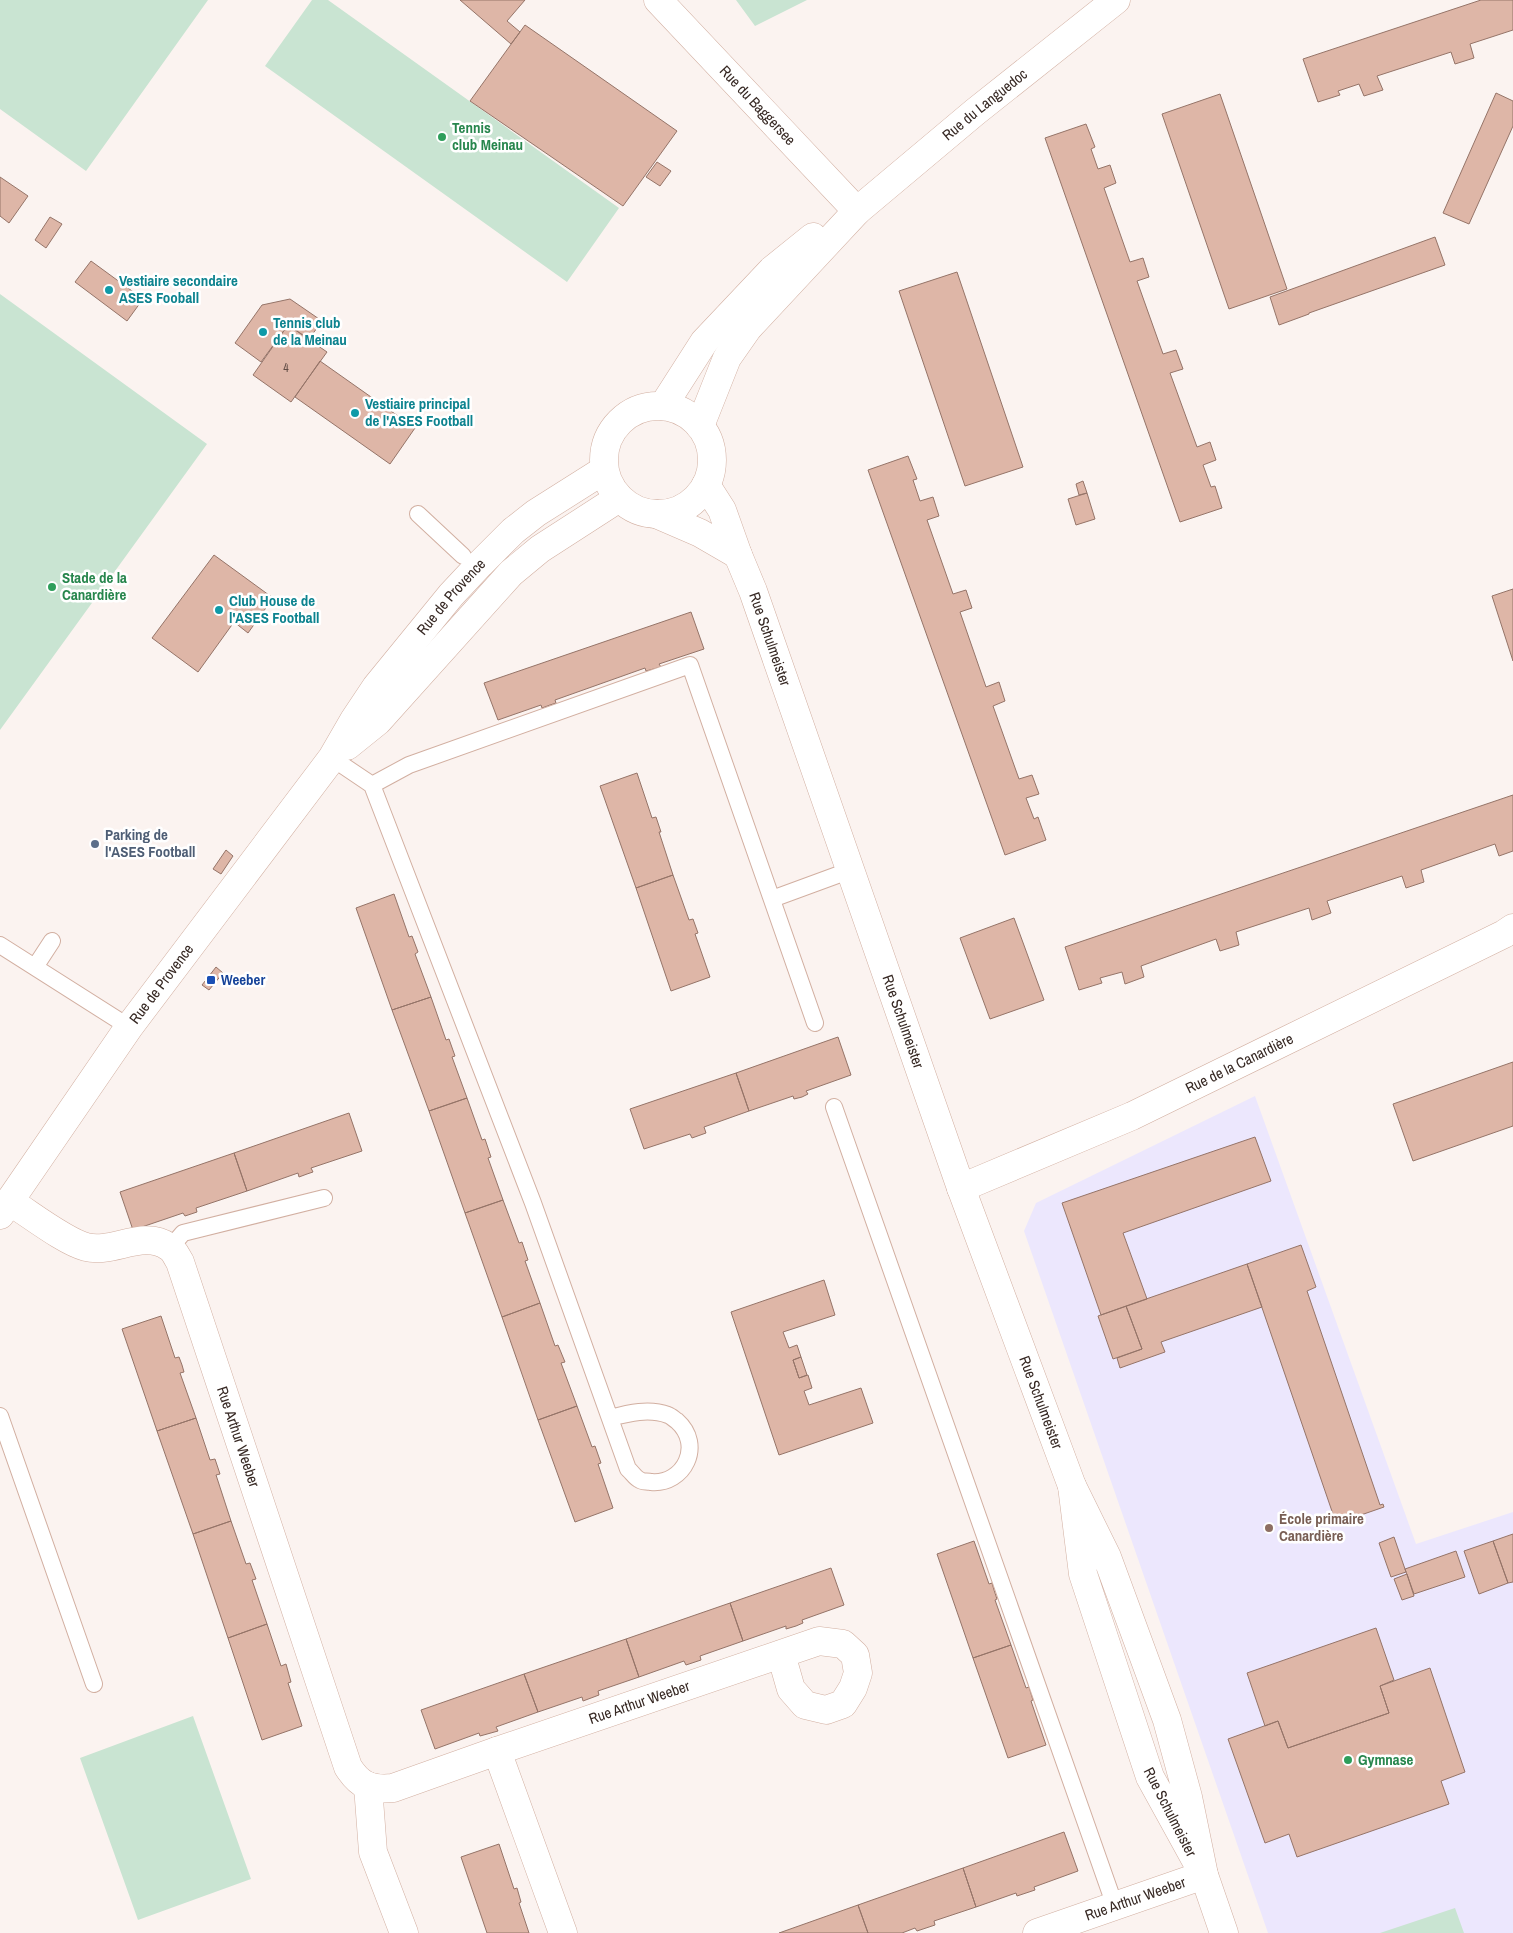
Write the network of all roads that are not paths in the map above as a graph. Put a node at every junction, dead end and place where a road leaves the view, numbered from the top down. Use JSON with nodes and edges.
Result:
{"nodes":[{"id":1,"x":658,"y":0,"type":"edge"},
{"id":2,"x":1116,"y":0,"type":"edge"},
{"id":3,"x":858,"y":211,"type":"junction"},
{"id":4,"x":663,"y":406,"type":"junction"},
{"id":5,"x":700,"y":426,"type":"junction"},
{"id":6,"x":604,"y":470,"type":"junction"},
{"id":7,"x":706,"y":485,"type":"junction"},
{"id":8,"x":619,"y":498,"type":"junction"},
{"id":9,"x":418,"y":514,"type":"dead end"},
{"id":10,"x":656,"y":514,"type":"junction"},
{"id":11,"x":462,"y":556,"type":"dead end"},
{"id":12,"x":738,"y":556,"type":"junction"},
{"id":13,"x":332,"y":758,"type":"junction"},
{"id":14,"x":372,"y":785,"type":"junction"},
{"id":15,"x":851,"y":870,"type":"junction"},
{"id":16,"x":772,"y":899,"type":"junction"},
{"id":17,"x":1513,"y":928,"type":"edge"},
{"id":18,"x":52,"y":941,"type":"dead end"},
{"id":19,"x":0,"y":945,"type":"edge"},
{"id":20,"x":35,"y":967,"type":"junction"},
{"id":21,"x":815,"y":1023,"type":"dead end"},
{"id":22,"x":129,"y":1027,"type":"junction"},
{"id":23,"x":834,"y":1107,"type":"dead end"},
{"id":24,"x":961,"y":1188,"type":"junction"},
{"id":25,"x":324,"y":1198,"type":"dead end"},
{"id":26,"x":5,"y":1208,"type":"edge"},
{"id":27,"x":170,"y":1248,"type":"junction"},
{"id":28,"x":0,"y":1416,"type":"edge"},
{"id":29,"x":610,"y":1418,"type":"junction"},
{"id":30,"x":781,"y":1654,"type":"dead end"},
{"id":31,"x":94,"y":1684,"type":"dead end"},
{"id":32,"x":497,"y":1751,"type":"junction"},
{"id":33,"x":368,"y":1786,"type":"junction"},
{"id":34,"x":1204,"y":1875,"type":"junction"},
{"id":35,"x":1115,"y":1906,"type":"junction"},
{"id":36,"x":404,"y":1933,"type":"edge"},
{"id":37,"x":563,"y":1933,"type":"edge"},
{"id":38,"x":1037,"y":1933,"type":"edge"},
{"id":39,"x":1224,"y":1933,"type":"edge"}],
"edges":[{"from":1,"to":3,"type":"street","name":"Rue du Baggersee"},
{"from":2,"to":3,"type":"street","name":"Rue du Languedoc"},
{"from":3,"to":4,"type":"street","name":"Rue du Languedoc"},
{"from":3,"to":5,"type":"street","name":"Rue du Languedoc"},
{"from":4,"to":5,"type":"street"},
{"from":4,"to":6,"type":"street"},
{"from":5,"to":7,"type":"street"},
{"from":6,"to":8,"type":"street"},
{"from":6,"to":13,"type":"street","name":"Rue de Provence"},
{"from":7,"to":10,"type":"street"},
{"from":7,"to":12,"type":"street","name":"Rue Schulmeister"},
{"from":8,"to":10,"type":"street"},
{"from":8,"to":13,"type":"street","name":"Rue de Provence"},
{"from":9,"to":11,"type":"lane"},
{"from":10,"to":12,"type":"street"},
{"from":12,"to":15,"type":"street","name":"Rue Schulmeister"},
{"from":13,"to":14,"type":"lane"},
{"from":13,"to":22,"type":"street","name":"Rue de Provence"},
{"from":14,"to":16,"type":"lane"},
{"from":14,"to":29,"type":"lane"},
{"from":15,"to":16,"type":"lane"},
{"from":15,"to":24,"type":"street","name":"Rue Schulmeister"},
{"from":16,"to":21,"type":"lane"},
{"from":17,"to":24,"type":"street","name":"Rue de la Canardière"},
{"from":18,"to":20,"type":"lane"},
{"from":19,"to":20,"type":"lane"},
{"from":20,"to":22,"type":"lane"},
{"from":22,"to":26,"type":"street","name":"Rue de Provence"},
{"from":23,"to":35,"type":"lane"},
{"from":24,"to":34,"type":"street","name":"Rue Schulmeister"},
{"from":25,"to":27,"type":"lane"},
{"from":26,"to":27,"type":"street"},
{"from":27,"to":33,"type":"street","name":"Rue Arthur Weeber"},
{"from":28,"to":31,"type":"lane"},
{"from":29,"to":29,"type":"lane"},
{"from":30,"to":32,"type":"street","name":"Rue Arthur Weeber"},
{"from":32,"to":33,"type":"street","name":"Rue Arthur Weeber"},
{"from":32,"to":37,"type":"street"},
{"from":33,"to":36,"type":"street"},
{"from":34,"to":35,"type":"street","name":"Rue Arthur Weeber"},
{"from":34,"to":39,"type":"street","name":"Rue Schulmeister"},
{"from":35,"to":38,"type":"street","name":"Rue Arthur Weeber"}]}
